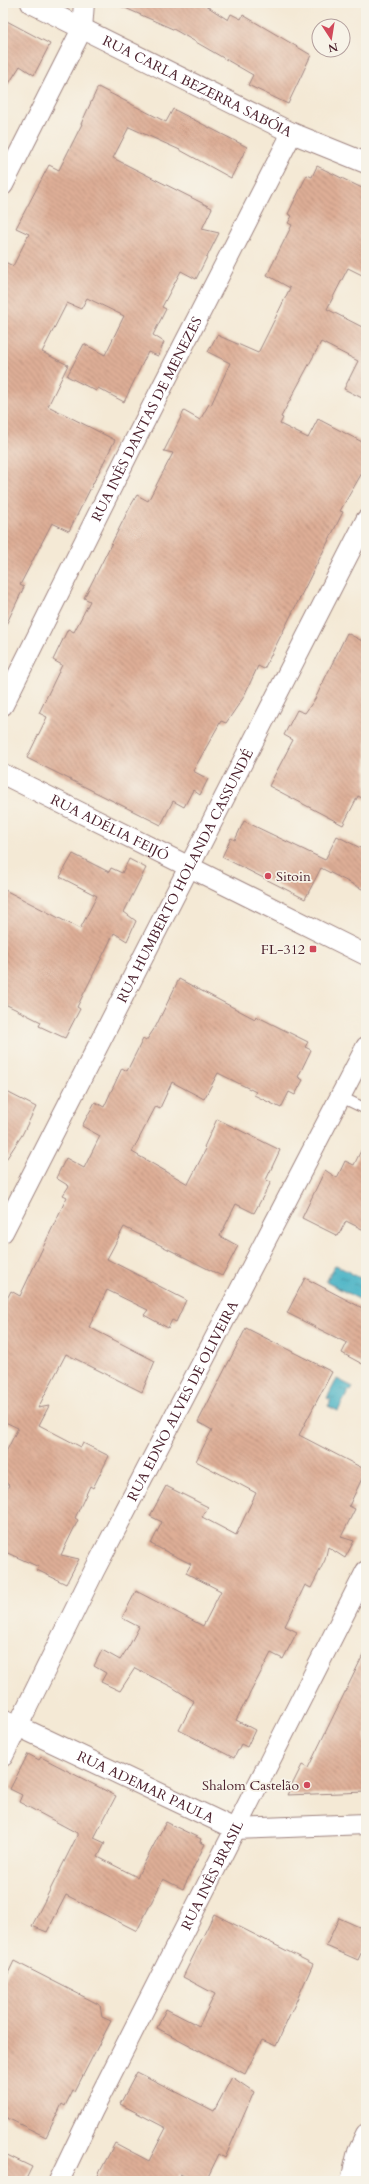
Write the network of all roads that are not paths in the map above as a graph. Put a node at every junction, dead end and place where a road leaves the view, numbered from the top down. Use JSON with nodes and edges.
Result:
{"nodes":[{"id":1,"x":31,"y":3,"type":"edge"},
{"id":2,"x":84,"y":3,"type":"edge"},
{"id":3,"x":82,"y":29,"type":"junction"},
{"id":4,"x":292,"y":133,"type":"junction"},
{"id":5,"x":366,"y":164,"type":"edge"},
{"id":6,"x":3,"y":185,"type":"edge"},
{"id":7,"x":366,"y":520,"type":"edge"},
{"id":8,"x":3,"y":705,"type":"edge"},
{"id":9,"x":3,"y":774,"type":"edge"},
{"id":10,"x":189,"y":868,"type":"junction"},
{"id":11,"x":366,"y":955,"type":"edge"},
{"id":12,"x":366,"y":1047,"type":"edge"},
{"id":13,"x":341,"y":1097,"type":"junction"},
{"id":14,"x":366,"y":1109,"type":"edge"},
{"id":15,"x":3,"y":1232,"type":"edge"},
{"id":16,"x":366,"y":1571,"type":"edge"},
{"id":17,"x":10,"y":1723,"type":"edge"},
{"id":18,"x":3,"y":1756,"type":"edge"},
{"id":19,"x":366,"y":1824,"type":"edge"},
{"id":20,"x":235,"y":1829,"type":"junction"},
{"id":21,"x":363,"y":2145,"type":"edge"},
{"id":22,"x":59,"y":2181,"type":"edge"},
{"id":23,"x":352,"y":2181,"type":"edge"}],
"edges":[{"from":1,"to":3,"type":"street","name":"RUA CARLA BEZERRA SABÓIA"},
{"from":2,"to":3,"type":"street"},
{"from":3,"to":4,"type":"street","name":"RUA CARLA BEZERRA SABÓIA"},
{"from":3,"to":6,"type":"street"},
{"from":4,"to":5,"type":"street","name":"RUA CARLA BEZERRA SABÓIA"},
{"from":4,"to":8,"type":"street","name":"RUA INÊS DANTAS DE MENEZES"},
{"from":7,"to":10,"type":"street","name":"RUA HUMBERTO HOLANDA CASSUNDÉ"},
{"from":9,"to":10,"type":"street","name":"RUA ADÉLIA FEIJÓ"},
{"from":10,"to":11,"type":"street","name":"RUA ADÉLIA FEIJÓ"},
{"from":10,"to":15,"type":"street","name":"RUA HUMBERTO HOLANDA CASSUNDÉ"},
{"from":12,"to":13,"type":"street","name":"RUA EDNO ALVES DE OLIVEIRA"},
{"from":13,"to":14,"type":"lane"},
{"from":13,"to":17,"type":"street","name":"RUA EDNO ALVES DE OLIVEIRA"},
{"from":16,"to":20,"type":"street","name":"RUA INÊS BRASIL"},
{"from":17,"to":18,"type":"street","name":"RUA EDNO ALVES DE OLIVEIRA"},
{"from":17,"to":20,"type":"street","name":"RUA ADEMAR PAULA"},
{"from":19,"to":20,"type":"street","name":"RUA ADEMAR PAULA"},
{"from":20,"to":22,"type":"street","name":"RUA INÊS BRASIL"},
{"from":21,"to":23,"type":"street"}]}
